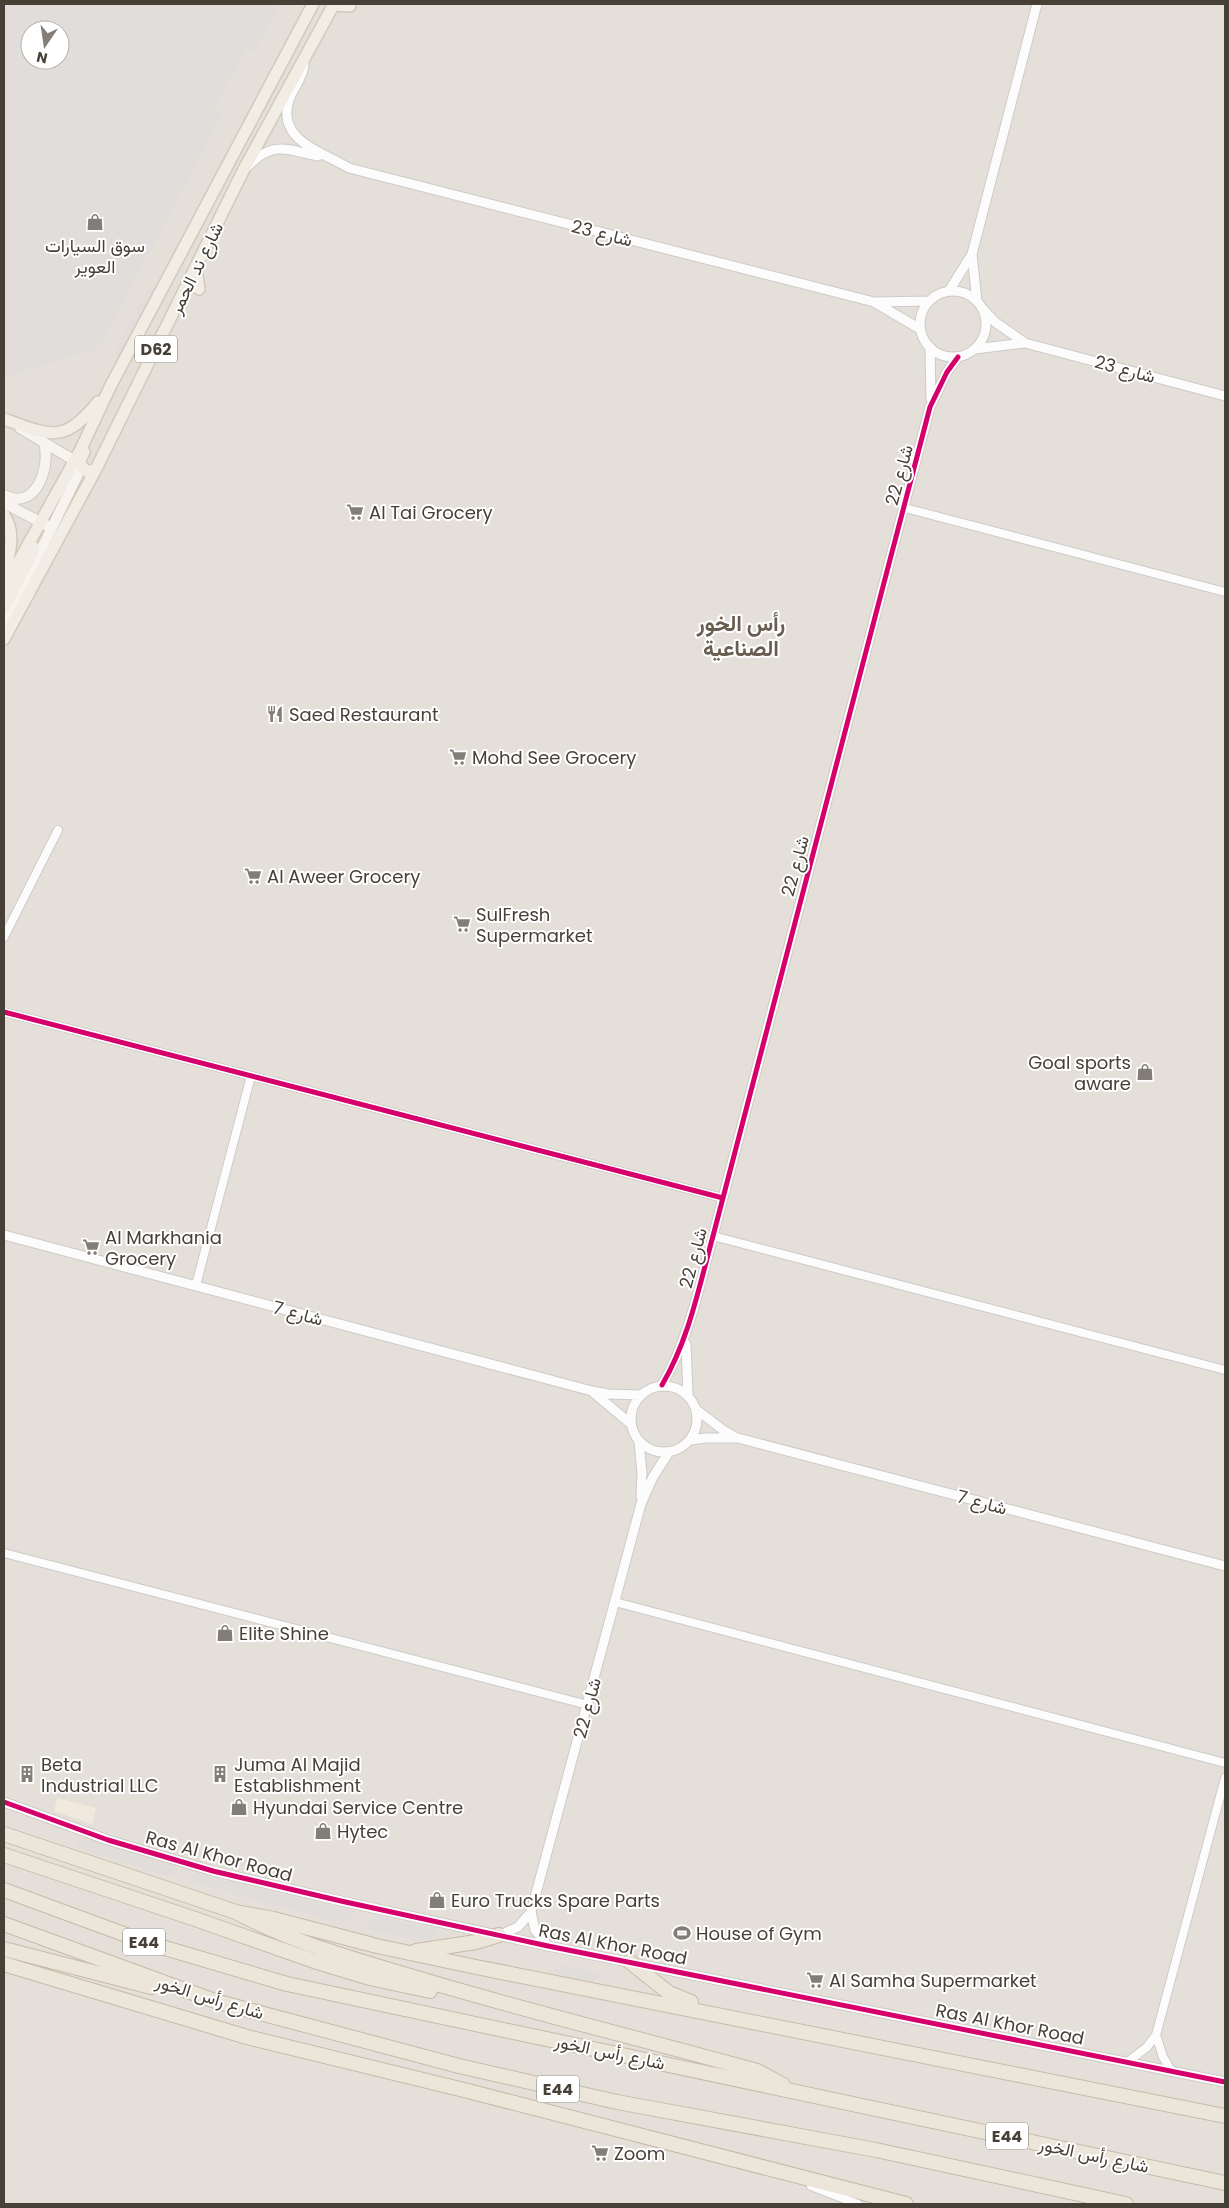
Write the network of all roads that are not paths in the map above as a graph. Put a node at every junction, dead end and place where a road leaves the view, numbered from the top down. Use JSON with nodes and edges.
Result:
{"nodes":[{"id":1,"x":313,"y":4,"type":"edge"},
{"id":2,"x":1037,"y":4,"type":"edge"},
{"id":3,"x":334,"y":5,"type":"edge"},
{"id":4,"x":350,"y":6,"type":"dead end"},
{"id":5,"x":304,"y":56,"type":"junction"},
{"id":6,"x":333,"y":158,"type":"junction"},
{"id":7,"x":243,"y":171,"type":"junction"},
{"id":8,"x":238,"y":184,"type":"junction"},
{"id":9,"x":242,"y":201,"type":"dead end"},
{"id":10,"x":972,"y":254,"type":"junction"},
{"id":11,"x":196,"y":269,"type":"junction"},
{"id":12,"x":199,"y":289,"type":"dead end"},
{"id":13,"x":949,"y":291,"type":"junction"},
{"id":14,"x":929,"y":301,"type":"junction"},
{"id":15,"x":977,"y":301,"type":"junction"},
{"id":16,"x":874,"y":302,"type":"junction"},
{"id":17,"x":983,"y":309,"type":"junction"},
{"id":18,"x":142,"y":329,"type":"junction"},
{"id":19,"x":920,"y":329,"type":"junction"},
{"id":20,"x":1025,"y":342,"type":"junction"},
{"id":21,"x":930,"y":347,"type":"junction"},
{"id":22,"x":975,"y":349,"type":"junction"},
{"id":23,"x":958,"y":357,"type":"junction"},
{"id":24,"x":110,"y":387,"type":"junction"},
{"id":25,"x":1225,"y":396,"type":"edge"},
{"id":26,"x":930,"y":407,"type":"junction"},
{"id":27,"x":4,"y":419,"type":"edge"},
{"id":28,"x":44,"y":442,"type":"junction"},
{"id":29,"x":74,"y":461,"type":"junction"},
{"id":30,"x":96,"y":469,"type":"junction"},
{"id":31,"x":4,"y":495,"type":"edge"},
{"id":32,"x":4,"y":503,"type":"edge"},
{"id":33,"x":905,"y":508,"type":"junction"},
{"id":34,"x":4,"y":515,"type":"edge"},
{"id":35,"x":40,"y":523,"type":"junction"},
{"id":36,"x":66,"y":524,"type":"junction"},
{"id":37,"x":53,"y":526,"type":"junction"},
{"id":38,"x":28,"y":546,"type":"junction"},
{"id":39,"x":4,"y":572,"type":"edge"},
{"id":40,"x":4,"y":588,"type":"edge"},
{"id":41,"x":1225,"y":592,"type":"edge"},
{"id":42,"x":4,"y":609,"type":"edge"},
{"id":43,"x":4,"y":626,"type":"edge"},
{"id":44,"x":4,"y":639,"type":"edge"},
{"id":45,"x":58,"y":830,"type":"dead end"},
{"id":46,"x":4,"y":938,"type":"edge"},
{"id":47,"x":4,"y":1012,"type":"edge"},
{"id":48,"x":250,"y":1076,"type":"junction"},
{"id":49,"x":723,"y":1198,"type":"junction"},
{"id":50,"x":4,"y":1236,"type":"edge"},
{"id":51,"x":713,"y":1236,"type":"junction"},
{"id":52,"x":196,"y":1285,"type":"junction"},
{"id":53,"x":686,"y":1334,"type":"junction"},
{"id":54,"x":1225,"y":1370,"type":"edge"},
{"id":55,"x":662,"y":1385,"type":"junction"},
{"id":56,"x":592,"y":1391,"type":"junction"},
{"id":57,"x":688,"y":1394,"type":"junction"},
{"id":58,"x":640,"y":1395,"type":"junction"},
{"id":59,"x":697,"y":1410,"type":"junction"},
{"id":60,"x":631,"y":1424,"type":"junction"},
{"id":61,"x":738,"y":1438,"type":"junction"},
{"id":62,"x":690,"y":1440,"type":"junction"},
{"id":63,"x":639,"y":1442,"type":"junction"},
{"id":64,"x":669,"y":1452,"type":"junction"},
{"id":65,"x":641,"y":1504,"type":"junction"},
{"id":66,"x":4,"y":1553,"type":"edge"},
{"id":67,"x":1225,"y":1566,"type":"edge"},
{"id":68,"x":615,"y":1602,"type":"junction"},
{"id":69,"x":588,"y":1705,"type":"junction"},
{"id":70,"x":1225,"y":1763,"type":"edge"},
{"id":71,"x":1225,"y":1778,"type":"edge"},
{"id":72,"x":4,"y":1802,"type":"edge"},
{"id":73,"x":4,"y":1834,"type":"edge"},
{"id":74,"x":4,"y":1855,"type":"edge"},
{"id":75,"x":4,"y":1890,"type":"edge"},
{"id":76,"x":236,"y":1912,"type":"junction"},
{"id":77,"x":531,"y":1912,"type":"junction"},
{"id":78,"x":4,"y":1924,"type":"edge"},
{"id":79,"x":499,"y":1936,"type":"junction"},
{"id":80,"x":548,"y":1946,"type":"junction"},
{"id":81,"x":4,"y":1950,"type":"edge"},
{"id":82,"x":407,"y":1952,"type":"junction"},
{"id":83,"x":630,"y":1962,"type":"junction"},
{"id":84,"x":4,"y":1964,"type":"edge"},
{"id":85,"x":215,"y":2001,"type":"junction"},
{"id":86,"x":497,"y":2003,"type":"junction"},
{"id":87,"x":751,"y":2021,"type":"junction"},
{"id":88,"x":1156,"y":2035,"type":"junction"},
{"id":89,"x":1129,"y":2061,"type":"junction"},
{"id":90,"x":1171,"y":2070,"type":"junction"},
{"id":91,"x":1225,"y":2082,"type":"edge"},
{"id":92,"x":790,"y":2090,"type":"junction"},
{"id":93,"x":1225,"y":2116,"type":"edge"},
{"id":94,"x":760,"y":2167,"type":"junction"},
{"id":95,"x":1225,"y":2183,"type":"edge"},
{"id":96,"x":858,"y":2204,"type":"edge"},
{"id":97,"x":906,"y":2204,"type":"edge"},
{"id":98,"x":1126,"y":2204,"type":"edge"}],
"edges":[{"from":1,"to":18,"type":"main road","name":"شارع ند الحمر","number":"D62"},
{"from":2,"to":10,"type":"street"},
{"from":3,"to":4,"type":"main road"},
{"from":3,"to":5,"type":"main road","name":"شارع ند الحمر","number":"D62"},
{"from":5,"to":6,"type":"street","name":"شارع 23"},
{"from":5,"to":7,"type":"main road","name":"شارع ند الحمر","number":"D62"},
{"from":6,"to":7,"type":"street","name":"شارع 23"},
{"from":6,"to":16,"type":"street","name":"شارع 23"},
{"from":7,"to":8,"type":"main road","name":"شارع ند الحمر","number":"D62"},
{"from":8,"to":9,"type":"main road"},
{"from":8,"to":11,"type":"main road","name":"شارع ند الحمر","number":"D62"},
{"from":10,"to":13,"type":"street"},
{"from":10,"to":15,"type":"street"},
{"from":11,"to":12,"type":"main road"},
{"from":11,"to":30,"type":"main road","name":"شارع ند الحمر","number":"D62"},
{"from":13,"to":14,"type":"street"},
{"from":13,"to":15,"type":"street"},
{"from":14,"to":16,"type":"street","name":"شارع 23"},
{"from":14,"to":19,"type":"street"},
{"from":15,"to":17,"type":"street"},
{"from":16,"to":19,"type":"street","name":"شارع 23"},
{"from":17,"to":20,"type":"street","name":"شارع 23"},
{"from":17,"to":22,"type":"street"},
{"from":18,"to":24,"type":"main road","name":"شارع ند الحمر","number":"D62"},
{"from":18,"to":30,"type":"main road"},
{"from":19,"to":21,"type":"street"},
{"from":20,"to":22,"type":"street","name":"شارع 23"},
{"from":20,"to":25,"type":"street","name":"شارع 23"},
{"from":21,"to":23,"type":"street"},
{"from":21,"to":26,"type":"street","name":"شارع 22"},
{"from":22,"to":23,"type":"street"},
{"from":23,"to":26,"type":"street","name":"شارع 22"},
{"from":24,"to":27,"type":"main road"},
{"from":24,"to":29,"type":"main road","name":"شارع ند الحمر","number":"D62"},
{"from":26,"to":33,"type":"street","name":"شارع 22"},
{"from":27,"to":28,"type":"main road"},
{"from":28,"to":29,"type":"main road"},
{"from":28,"to":31,"type":"main road"},
{"from":29,"to":35,"type":"main road","name":"شارع ند الحمر","number":"D62"},
{"from":29,"to":37,"type":"main road"},
{"from":30,"to":36,"type":"main road","name":"شارع ند الحمر","number":"D62"},
{"from":32,"to":35,"type":"main road"},
{"from":33,"to":41,"type":"street"},
{"from":33,"to":49,"type":"street","name":"شارع 22"},
{"from":34,"to":39,"type":"main road"},
{"from":35,"to":37,"type":"main road"},
{"from":35,"to":38,"type":"main road","name":"شارع ند الحمر","number":"D62"},
{"from":36,"to":37,"type":"main road"},
{"from":36,"to":44,"type":"main road","name":"شارع ند الحمر","number":"D62"},
{"from":37,"to":43,"type":"main road"},
{"from":38,"to":40,"type":"main road","name":"شارع ند الحمر","number":"D62"},
{"from":38,"to":42,"type":"main road"},
{"from":45,"to":46,"type":"street"},
{"from":47,"to":48,"type":"street"},
{"from":48,"to":49,"type":"street"},
{"from":48,"to":52,"type":"street"},
{"from":49,"to":51,"type":"street","name":"شارع 22"},
{"from":50,"to":52,"type":"street","name":"شارع 7"},
{"from":51,"to":53,"type":"street","name":"شارع 22"},
{"from":51,"to":54,"type":"street"},
{"from":52,"to":56,"type":"street","name":"شارع 7"},
{"from":53,"to":55,"type":"street","name":"شارع 22"},
{"from":53,"to":57,"type":"street","name":"شارع 22"},
{"from":55,"to":57,"type":"street"},
{"from":55,"to":58,"type":"street"},
{"from":56,"to":58,"type":"street","name":"شارع 7"},
{"from":56,"to":60,"type":"street"},
{"from":57,"to":59,"type":"street"},
{"from":58,"to":60,"type":"street"},
{"from":59,"to":61,"type":"street","name":"شارع 7"},
{"from":59,"to":62,"type":"street"},
{"from":60,"to":63,"type":"street"},
{"from":61,"to":62,"type":"street","name":"شارع 7"},
{"from":61,"to":67,"type":"street","name":"شارع 7"},
{"from":62,"to":64,"type":"street"},
{"from":63,"to":64,"type":"street"},
{"from":63,"to":65,"type":"street","name":"شارع 22"},
{"from":64,"to":65,"type":"street","name":"شارع 22"},
{"from":65,"to":68,"type":"street","name":"شارع 22"},
{"from":66,"to":69,"type":"street"},
{"from":68,"to":69,"type":"street","name":"شارع 22"},
{"from":68,"to":70,"type":"street"},
{"from":69,"to":77,"type":"street","name":"شارع 22"},
{"from":71,"to":88,"type":"street"},
{"from":72,"to":79,"type":"street","name":"Ras Al Khor Road"},
{"from":73,"to":76,"type":"highway"},
{"from":74,"to":86,"type":"highway"},
{"from":75,"to":92,"type":"highway","name":"شارع رأس الخور","number":"E44"},
{"from":76,"to":82,"type":"highway"},
{"from":76,"to":86,"type":"highway"},
{"from":77,"to":79,"type":"street"},
{"from":77,"to":80,"type":"street"},
{"from":78,"to":85,"type":"highway","name":"شارع رأس الخور","number":"E44"},
{"from":79,"to":80,"type":"street","name":"Ras Al Khor Road"},
{"from":79,"to":82,"type":"highway"},
{"from":80,"to":83,"type":"street","name":"Ras Al Khor Road"},
{"from":81,"to":85,"type":"highway"},
{"from":82,"to":87,"type":"highway"},
{"from":83,"to":87,"type":"highway"},
{"from":83,"to":89,"type":"street","name":"Ras Al Khor Road"},
{"from":84,"to":94,"type":"highway"},
{"from":85,"to":98,"type":"highway","name":"شارع رأس الخور","number":"E44"},
{"from":86,"to":92,"type":"highway"},
{"from":87,"to":93,"type":"highway"},
{"from":88,"to":89,"type":"street"},
{"from":88,"to":90,"type":"street"},
{"from":89,"to":90,"type":"street","name":"Ras Al Khor Road"},
{"from":90,"to":91,"type":"street","name":"Ras Al Khor Road"},
{"from":92,"to":95,"type":"highway","name":"شارع رأس الخور","number":"E44"},
{"from":94,"to":96,"type":"street"},
{"from":94,"to":97,"type":"highway"}]}
